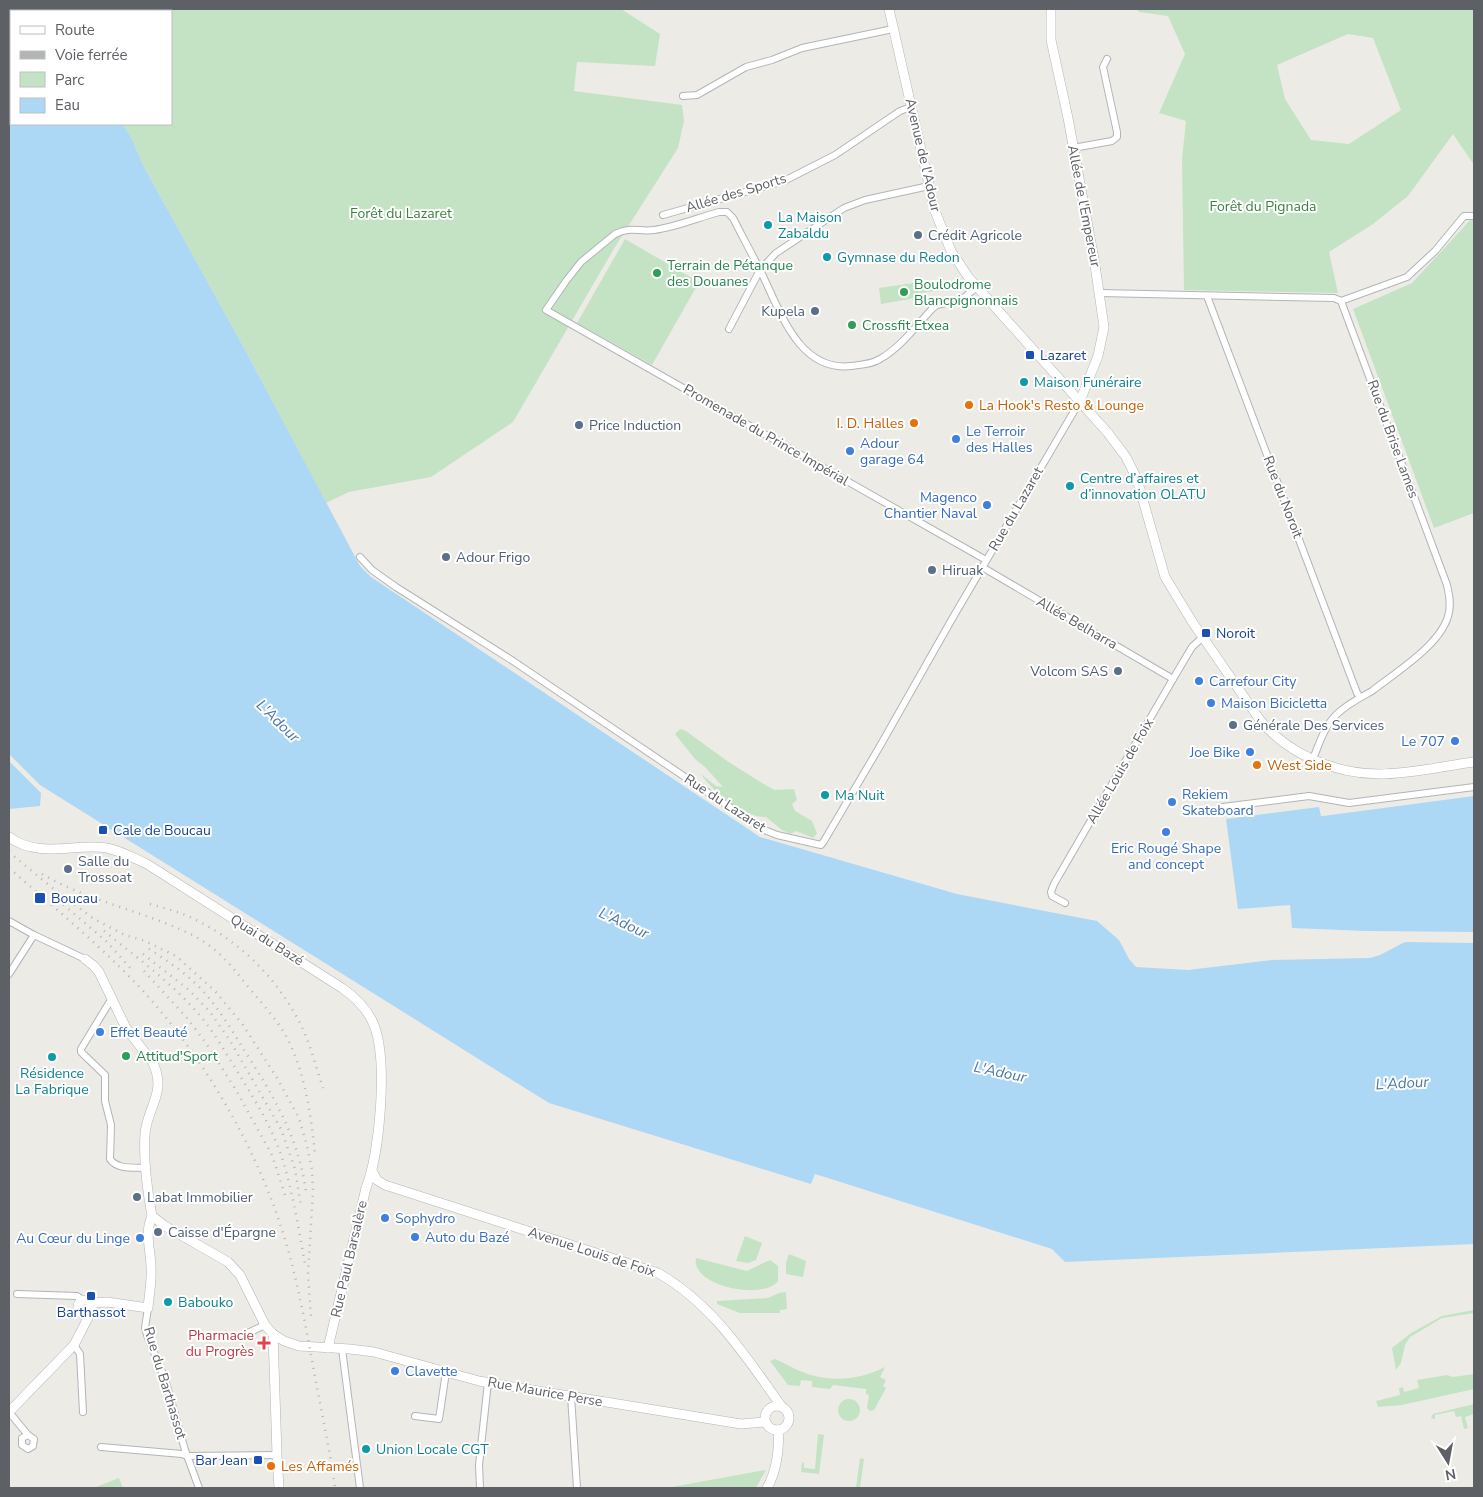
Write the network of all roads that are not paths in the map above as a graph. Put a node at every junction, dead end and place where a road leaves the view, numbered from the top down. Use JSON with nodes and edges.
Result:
{"nodes":[{"id":1,"x":889,"y":9,"type":"edge"},
{"id":2,"x":1051,"y":9,"type":"edge"},
{"id":3,"x":893,"y":29,"type":"junction"},
{"id":4,"x":1107,"y":59,"type":"dead end"},
{"id":5,"x":683,"y":96,"type":"dead end"},
{"id":6,"x":911,"y":107,"type":"junction"},
{"id":7,"x":1073,"y":148,"type":"junction"},
{"id":8,"x":929,"y":186,"type":"junction"},
{"id":9,"x":663,"y":215,"type":"dead end"},
{"id":10,"x":1474,"y":216,"type":"edge"},
{"id":11,"x":760,"y":270,"type":"junction"},
{"id":12,"x":977,"y":287,"type":"junction"},
{"id":13,"x":1100,"y":293,"type":"junction"},
{"id":14,"x":1207,"y":296,"type":"junction"},
{"id":15,"x":1341,"y":301,"type":"junction"},
{"id":16,"x":729,"y":330,"type":"dead end"},
{"id":17,"x":1080,"y":401,"type":"junction"},
{"id":18,"x":360,"y":558,"type":"dead end"},
{"id":19,"x":986,"y":560,"type":"junction"},
{"id":20,"x":982,"y":568,"type":"junction"},
{"id":21,"x":1202,"y":637,"type":"junction"},
{"id":22,"x":1173,"y":680,"type":"junction"},
{"id":23,"x":1360,"y":697,"type":"junction"},
{"id":24,"x":1313,"y":759,"type":"junction"},
{"id":25,"x":1474,"y":762,"type":"edge"},
{"id":26,"x":1474,"y":787,"type":"edge"},
{"id":27,"x":1223,"y":807,"type":"dead end"},
{"id":28,"x":9,"y":837,"type":"edge"},
{"id":29,"x":1065,"y":902,"type":"dead end"},
{"id":30,"x":9,"y":920,"type":"edge"},
{"id":31,"x":34,"y":935,"type":"junction"},
{"id":32,"x":85,"y":960,"type":"joint"},
{"id":33,"x":9,"y":974,"type":"edge"},
{"id":34,"x":112,"y":998,"type":"junction"},
{"id":35,"x":146,"y":1168,"type":"junction"},
{"id":36,"x":372,"y":1171,"type":"junction"},
{"id":37,"x":152,"y":1216,"type":"junction"},
{"id":38,"x":17,"y":1294,"type":"dead end"},
{"id":39,"x":83,"y":1300,"type":"junction"},
{"id":40,"x":91,"y":1308,"type":"junction"},
{"id":41,"x":148,"y":1308,"type":"junction"},
{"id":42,"x":78,"y":1310,"type":"junction"},
{"id":43,"x":265,"y":1325,"type":"junction"},
{"id":44,"x":80,"y":1332,"type":"junction"},
{"id":45,"x":273,"y":1334,"type":"junction"},
{"id":46,"x":239,"y":1337,"type":"dead end"},
{"id":47,"x":74,"y":1345,"type":"junction"},
{"id":48,"x":328,"y":1348,"type":"junction"},
{"id":49,"x":342,"y":1349,"type":"junction"},
{"id":50,"x":446,"y":1372,"type":"junction"},
{"id":51,"x":488,"y":1382,"type":"junction"},
{"id":52,"x":571,"y":1396,"type":"junction"},
{"id":53,"x":778,"y":1406,"type":"junction"},
{"id":54,"x":9,"y":1412,"type":"edge"},
{"id":55,"x":83,"y":1412,"type":"dead end"},
{"id":56,"x":415,"y":1416,"type":"dead end"},
{"id":57,"x":765,"y":1422,"type":"junction"},
{"id":58,"x":778,"y":1430,"type":"junction"},
{"id":59,"x":28,"y":1435,"type":"dead end"},
{"id":60,"x":101,"y":1447,"type":"dead end"},
{"id":61,"x":277,"y":1455,"type":"junction"},
{"id":62,"x":188,"y":1456,"type":"junction"},
{"id":63,"x":199,"y":1488,"type":"edge"},
{"id":64,"x":280,"y":1488,"type":"edge"},
{"id":65,"x":360,"y":1488,"type":"edge"},
{"id":66,"x":480,"y":1488,"type":"edge"},
{"id":67,"x":576,"y":1488,"type":"edge"},
{"id":68,"x":767,"y":1488,"type":"edge"}],
"edges":[{"from":1,"to":3,"type":"main road","name":"Avenue de l'Adour"},
{"from":2,"to":7,"type":"main road","name":"Allée de l'Empereur"},
{"from":3,"to":5,"type":"street"},
{"from":3,"to":6,"type":"main road","name":"Avenue de l'Adour"},
{"from":4,"to":7,"type":"street"},
{"from":6,"to":8,"type":"main road","name":"Avenue de l'Adour"},
{"from":6,"to":9,"type":"street","name":"Allée des Sports"},
{"from":7,"to":13,"type":"main road","name":"Allée de l'Empereur"},
{"from":8,"to":11,"type":"street"},
{"from":8,"to":12,"type":"main road","name":"Avenue de l'Adour"},
{"from":10,"to":15,"type":"street"},
{"from":11,"to":12,"type":"street"},
{"from":11,"to":16,"type":"street"},
{"from":11,"to":19,"type":"street","name":"Promenade du Prince Impérial"},
{"from":12,"to":17,"type":"main road","name":"Avenue de l'Adour"},
{"from":13,"to":14,"type":"street"},
{"from":13,"to":17,"type":"main road","name":"Allée de l'Empereur"},
{"from":14,"to":15,"type":"street"},
{"from":14,"to":23,"type":"street","name":"Rue du Noroit"},
{"from":15,"to":23,"type":"street","name":"Rue du Brise Lames"},
{"from":17,"to":19,"type":"street","name":"Rue du Lazaret"},
{"from":17,"to":21,"type":"main road","name":"Avenue de l'Adour"},
{"from":18,"to":20,"type":"street","name":"Rue du Lazaret"},
{"from":19,"to":20,"type":"street","name":"Rue du Lazaret"},
{"from":20,"to":22,"type":"street","name":"Allée Belharra"},
{"from":21,"to":22,"type":"street","name":"Allée Louis de Foix"},
{"from":21,"to":24,"type":"main road","name":"Avenue de l'Adour"},
{"from":22,"to":29,"type":"street","name":"Allée Louis de Foix"},
{"from":23,"to":24,"type":"street","name":"Rue du Brise Lames"},
{"from":24,"to":25,"type":"main road","name":"Avenue de l'Adour"},
{"from":26,"to":27,"type":"street"},
{"from":28,"to":36,"type":"main road","name":"Quai du Bazé"},
{"from":30,"to":31,"type":"street"},
{"from":31,"to":32,"type":"street"},
{"from":31,"to":33,"type":"street"},
{"from":32,"to":34,"type":"main road"},
{"from":34,"to":35,"type":"main road"},
{"from":34,"to":35,"type":"street"},
{"from":35,"to":37,"type":"main road"},
{"from":36,"to":48,"type":"main road","name":"Rue Paul Barsalère"},
{"from":36,"to":53,"type":"main road","name":"Avenue Louis de Foix"},
{"from":37,"to":41,"type":"main road","name":"Rue du Barthassot"},
{"from":37,"to":43,"type":"main road"},
{"from":38,"to":39,"type":"street"},
{"from":39,"to":40,"type":"main road"},
{"from":39,"to":42,"type":"main road"},
{"from":40,"to":41,"type":"main road"},
{"from":40,"to":42,"type":"main road"},
{"from":40,"to":44,"type":"main road"},
{"from":41,"to":62,"type":"street","name":"Rue du Barthassot"},
{"from":42,"to":44,"type":"main road"},
{"from":43,"to":45,"type":"main road"},
{"from":43,"to":46,"type":"street"},
{"from":44,"to":47,"type":"main road"},
{"from":45,"to":48,"type":"main road","name":"Rue Maurice Perse"},
{"from":45,"to":61,"type":"main road"},
{"from":47,"to":54,"type":"main road"},
{"from":47,"to":55,"type":"street"},
{"from":48,"to":49,"type":"main road","name":"Rue Maurice Perse"},
{"from":49,"to":50,"type":"main road","name":"Rue Maurice Perse"},
{"from":49,"to":65,"type":"street"},
{"from":50,"to":51,"type":"main road","name":"Rue Maurice Perse"},
{"from":50,"to":56,"type":"street"},
{"from":51,"to":52,"type":"main road","name":"Rue Maurice Perse"},
{"from":51,"to":66,"type":"street"},
{"from":52,"to":57,"type":"main road","name":"Rue Maurice Perse"},
{"from":52,"to":67,"type":"street"},
{"from":53,"to":57,"type":"main road"},
{"from":53,"to":58,"type":"main road"},
{"from":54,"to":59,"type":"street"},
{"from":57,"to":58,"type":"main road"},
{"from":58,"to":68,"type":"main road"},
{"from":60,"to":62,"type":"street"},
{"from":61,"to":62,"type":"street"},
{"from":61,"to":64,"type":"main road"},
{"from":62,"to":63,"type":"street","name":"Rue du Barthassot"}]}
